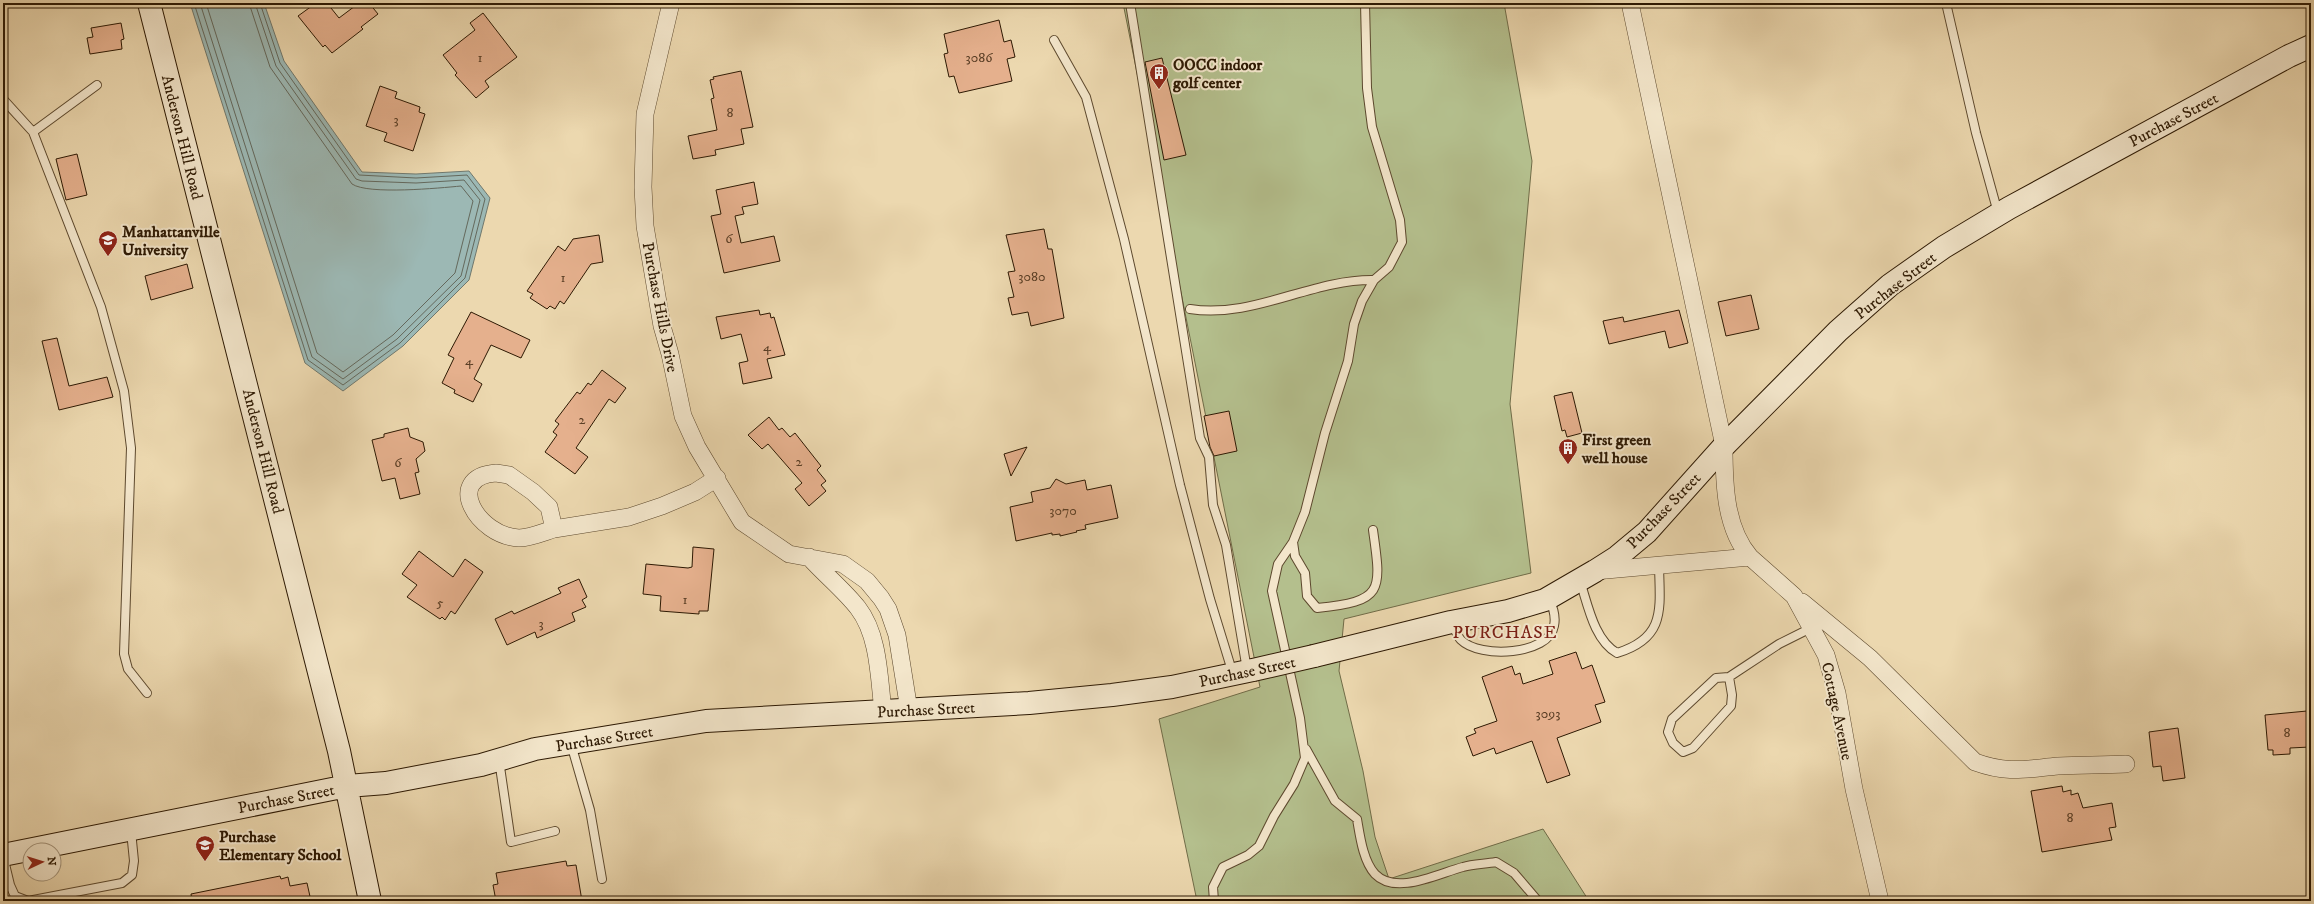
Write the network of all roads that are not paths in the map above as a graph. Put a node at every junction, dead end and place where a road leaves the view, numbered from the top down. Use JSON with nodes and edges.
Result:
{"nodes":[{"id":1,"x":148,"y":3,"type":"edge"},
{"id":2,"x":671,"y":3,"type":"edge"},
{"id":3,"x":1130,"y":3,"type":"edge"},
{"id":4,"x":1365,"y":3,"type":"edge"},
{"id":5,"x":1630,"y":3,"type":"edge"},
{"id":6,"x":1946,"y":3,"type":"edge"},
{"id":7,"x":1054,"y":40,"type":"dead end"},
{"id":8,"x":2311,"y":46,"type":"edge"},
{"id":9,"x":97,"y":85,"type":"dead end"},
{"id":10,"x":3,"y":99,"type":"edge"},
{"id":11,"x":33,"y":132,"type":"junction"},
{"id":12,"x":1998,"y":214,"type":"junction"},
{"id":13,"x":1374,"y":280,"type":"junction"},
{"id":14,"x":1190,"y":309,"type":"dead end"},
{"id":15,"x":1724,"y":446,"type":"junction"},
{"id":16,"x":717,"y":478,"type":"junction"},
{"id":17,"x":554,"y":529,"type":"junction"},
{"id":18,"x":1373,"y":530,"type":"dead end"},
{"id":19,"x":1293,"y":542,"type":"junction"},
{"id":20,"x":808,"y":557,"type":"junction"},
{"id":21,"x":1750,"y":557,"type":"junction"},
{"id":22,"x":1659,"y":566,"type":"junction"},
{"id":23,"x":1588,"y":576,"type":"junction"},
{"id":24,"x":881,"y":598,"type":"junction"},
{"id":25,"x":1548,"y":598,"type":"junction"},
{"id":26,"x":862,"y":615,"type":"junction"},
{"id":27,"x":1451,"y":622,"type":"junction"},
{"id":28,"x":1818,"y":624,"type":"junction"},
{"id":29,"x":1244,"y":671,"type":"junction"},
{"id":30,"x":1729,"y":677,"type":"junction"},
{"id":31,"x":147,"y":693,"type":"dead end"},
{"id":32,"x":909,"y":710,"type":"junction"},
{"id":33,"x":883,"y":711,"type":"junction"},
{"id":34,"x":571,"y":743,"type":"junction"},
{"id":35,"x":1303,"y":743,"type":"junction"},
{"id":36,"x":499,"y":760,"type":"junction"},
{"id":37,"x":2126,"y":764,"type":"dead end"},
{"id":38,"x":347,"y":786,"type":"junction"},
{"id":39,"x":131,"y":828,"type":"junction"},
{"id":40,"x":555,"y":831,"type":"dead end"},
{"id":41,"x":3,"y":855,"type":"edge"},
{"id":42,"x":602,"y":879,"type":"dead end"},
{"id":43,"x":28,"y":901,"type":"edge"},
{"id":44,"x":370,"y":901,"type":"edge"},
{"id":45,"x":1214,"y":901,"type":"edge"},
{"id":46,"x":1538,"y":901,"type":"edge"},
{"id":47,"x":1880,"y":901,"type":"edge"}],
"edges":[{"from":1,"to":38,"type":"main road","name":"Anderson Hill Road"},
{"from":2,"to":16,"type":"street","name":"Purchase Hills Drive"},
{"from":3,"to":29,"type":"lane"},
{"from":4,"to":13,"type":"lane"},
{"from":5,"to":15,"type":"street"},
{"from":6,"to":12,"type":"lane"},
{"from":7,"to":29,"type":"lane"},
{"from":8,"to":12,"type":"main road","name":"Purchase Street"},
{"from":9,"to":11,"type":"lane"},
{"from":10,"to":11,"type":"lane"},
{"from":11,"to":31,"type":"lane"},
{"from":12,"to":15,"type":"main road","name":"Purchase Street"},
{"from":13,"to":14,"type":"lane"},
{"from":13,"to":19,"type":"lane"},
{"from":15,"to":21,"type":"street"},
{"from":15,"to":23,"type":"main road","name":"Purchase Street"},
{"from":16,"to":17,"type":"street"},
{"from":16,"to":20,"type":"street","name":"Purchase Hills Drive"},
{"from":17,"to":17,"type":"street"},
{"from":18,"to":19,"type":"lane"},
{"from":19,"to":35,"type":"lane"},
{"from":20,"to":24,"type":"street","name":"Purchase Hills Drive"},
{"from":20,"to":26,"type":"street"},
{"from":21,"to":22,"type":"street"},
{"from":21,"to":28,"type":"street"},
{"from":22,"to":23,"type":"street"},
{"from":22,"to":23,"type":"lane"},
{"from":23,"to":25,"type":"main road","name":"Purchase Street"},
{"from":24,"to":26,"type":"street"},
{"from":24,"to":32,"type":"street","name":"Purchase Hills Drive"},
{"from":25,"to":27,"type":"main road","name":"Purchase Street"},
{"from":25,"to":27,"type":"lane"},
{"from":26,"to":33,"type":"street"},
{"from":27,"to":29,"type":"main road","name":"Purchase Street","bridge":true},
{"from":28,"to":30,"type":"lane"},
{"from":28,"to":37,"type":"street"},
{"from":28,"to":47,"type":"street","name":"Cottage Avenue"},
{"from":29,"to":32,"type":"main road","name":"Purchase Street"},
{"from":30,"to":30,"type":"lane"},
{"from":32,"to":33,"type":"main road","name":"Purchase Street"},
{"from":33,"to":34,"type":"main road","name":"Purchase Street"},
{"from":34,"to":36,"type":"main road","name":"Purchase Street"},
{"from":34,"to":42,"type":"lane"},
{"from":35,"to":45,"type":"lane"},
{"from":35,"to":46,"type":"lane"},
{"from":36,"to":38,"type":"main road","name":"Purchase Street"},
{"from":36,"to":40,"type":"lane"},
{"from":38,"to":39,"type":"main road","name":"Purchase Street"},
{"from":38,"to":44,"type":"main road","name":"Anderson Hill Road"},
{"from":39,"to":41,"type":"main road","name":"Purchase Street"},
{"from":39,"to":43,"type":"lane"},
{"from":41,"to":43,"type":"lane"}]}
